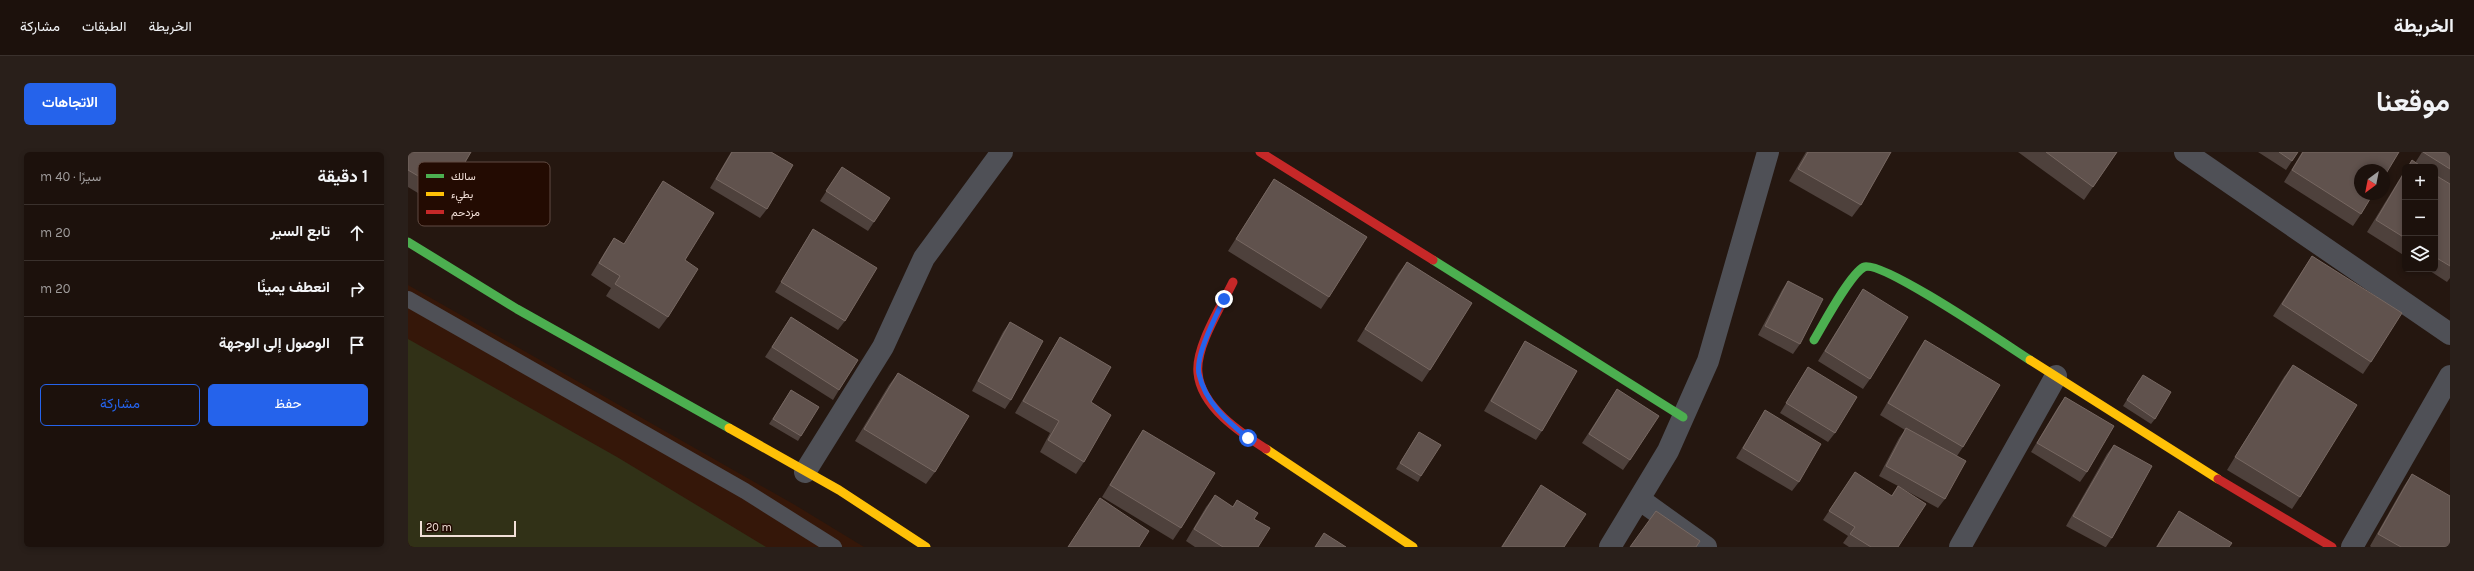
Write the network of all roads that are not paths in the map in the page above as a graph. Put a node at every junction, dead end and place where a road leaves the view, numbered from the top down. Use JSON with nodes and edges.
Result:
{"nodes":[{"id":1,"x":1002,"y":152,"type":"edge"},
{"id":2,"x":1260,"y":152,"type":"edge"},
{"id":3,"x":1768,"y":152,"type":"edge"},
{"id":4,"x":2185,"y":152,"type":"edge"},
{"id":5,"x":408,"y":242,"type":"edge"},
{"id":6,"x":1234,"y":282,"type":"dead end"},
{"id":7,"x":408,"y":299,"type":"edge"},
{"id":8,"x":2450,"y":334,"type":"edge"},
{"id":9,"x":1814,"y":340,"type":"dead end"},
{"id":10,"x":2056,"y":376,"type":"junction"},
{"id":11,"x":2450,"y":376,"type":"edge"},
{"id":12,"x":1683,"y":417,"type":"junction"},
{"id":13,"x":805,"y":472,"type":"junction"},
{"id":14,"x":1639,"y":499,"type":"junction"},
{"id":15,"x":834,"y":547,"type":"edge"},
{"id":16,"x":926,"y":547,"type":"edge"},
{"id":17,"x":1413,"y":547,"type":"edge"},
{"id":18,"x":1610,"y":547,"type":"edge"},
{"id":19,"x":1706,"y":547,"type":"edge"},
{"id":20,"x":1960,"y":547,"type":"edge"},
{"id":21,"x":2332,"y":547,"type":"edge"},
{"id":22,"x":2352,"y":547,"type":"edge"}],
"edges":[{"from":1,"to":13,"type":"street"},
{"from":2,"to":12,"type":"street"},
{"from":3,"to":12,"type":"street"},
{"from":4,"to":8,"type":"street"},
{"from":5,"to":13,"type":"street"},
{"from":6,"to":17,"type":"street"},
{"from":7,"to":15,"type":"lane"},
{"from":9,"to":10,"type":"street"},
{"from":10,"to":20,"type":"street"},
{"from":10,"to":21,"type":"street"},
{"from":11,"to":22,"type":"street"},
{"from":12,"to":14,"type":"street"},
{"from":13,"to":16,"type":"street"},
{"from":14,"to":18,"type":"street"},
{"from":14,"to":19,"type":"street"}]}
